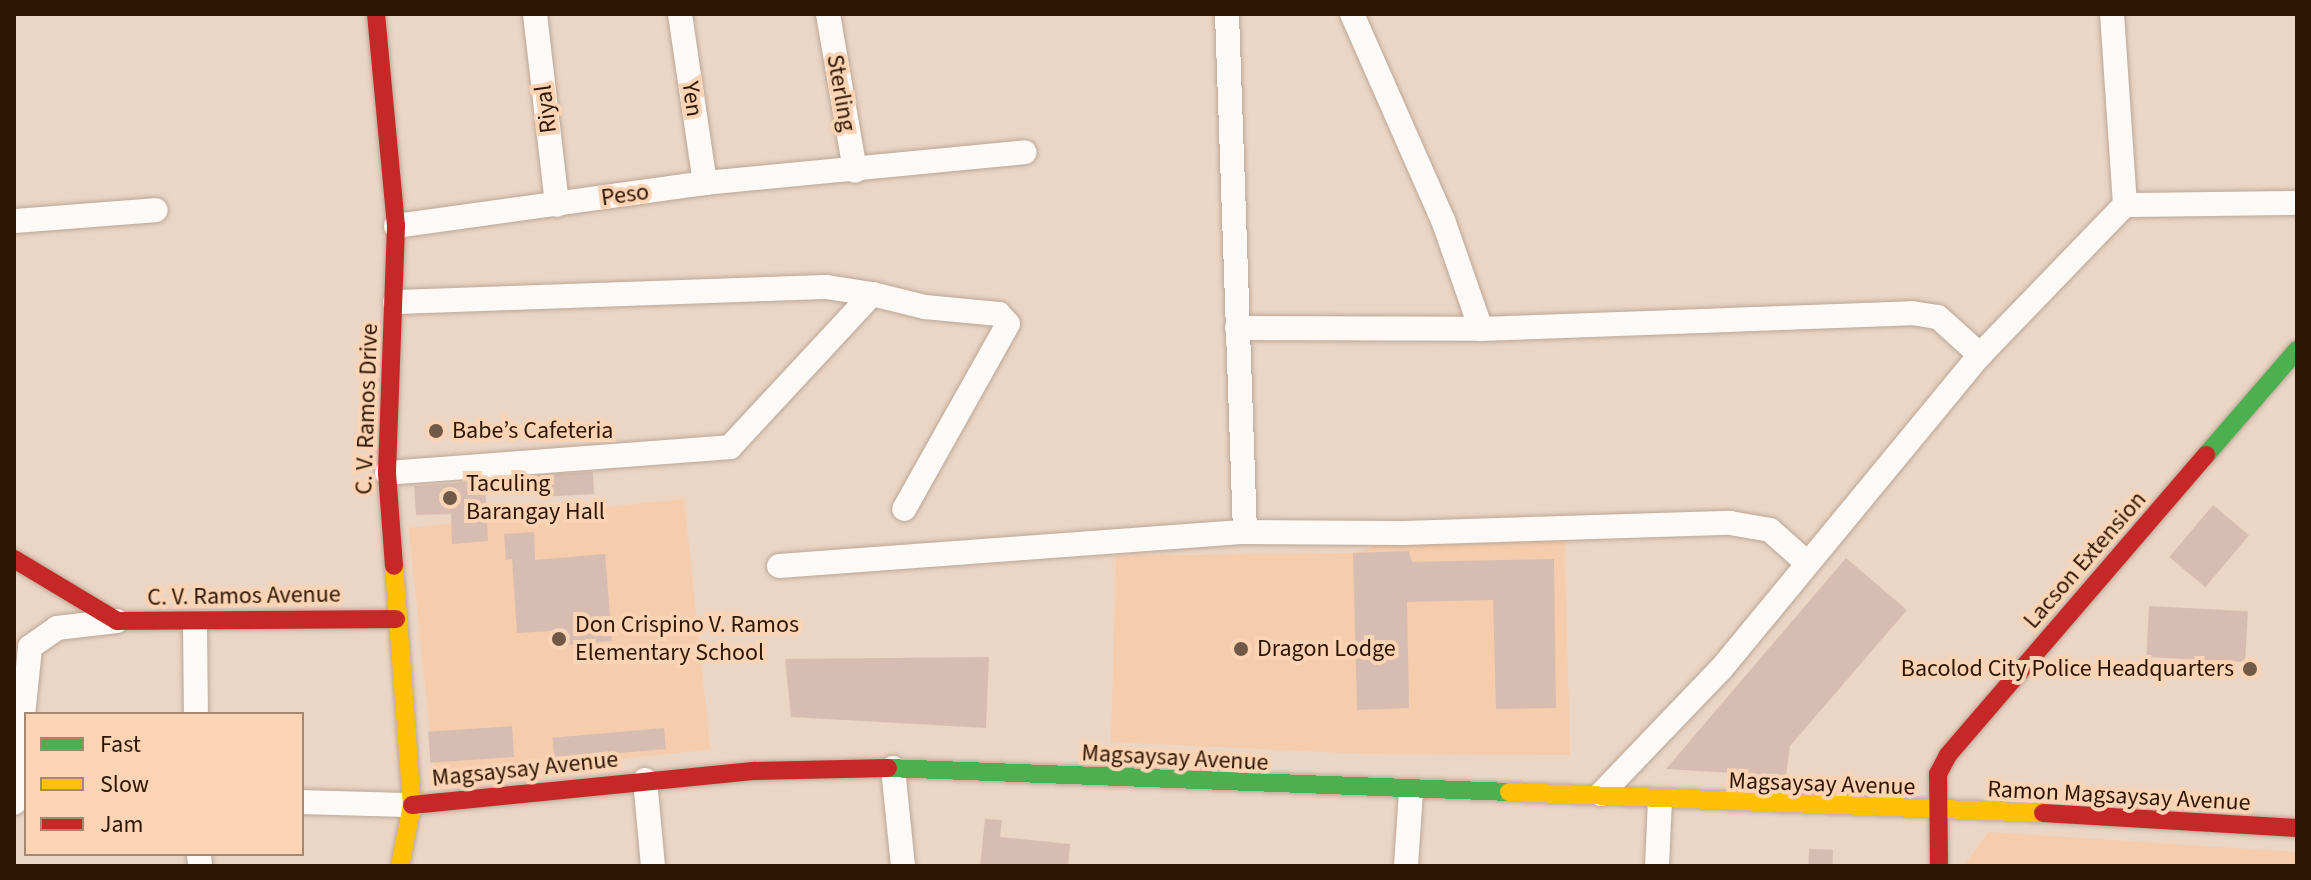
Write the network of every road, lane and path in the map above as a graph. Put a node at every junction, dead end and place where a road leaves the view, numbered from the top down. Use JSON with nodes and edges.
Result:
{"nodes":[{"id":1,"x":376,"y":14,"type":"edge"},
{"id":2,"x":535,"y":14,"type":"edge"},
{"id":3,"x":680,"y":14,"type":"edge"},
{"id":4,"x":828,"y":14,"type":"edge"},
{"id":5,"x":1227,"y":14,"type":"edge"},
{"id":6,"x":1352,"y":14,"type":"edge"},
{"id":7,"x":2112,"y":14,"type":"edge"},
{"id":8,"x":1025,"y":152,"type":"dead end"},
{"id":9,"x":855,"y":171,"type":"junction"},
{"id":10,"x":705,"y":183,"type":"junction"},
{"id":11,"x":2297,"y":203,"type":"edge"},
{"id":12,"x":557,"y":205,"type":"junction"},
{"id":13,"x":2125,"y":205,"type":"junction"},
{"id":14,"x":156,"y":210,"type":"dead end"},
{"id":15,"x":14,"y":221,"type":"edge"},
{"id":16,"x":396,"y":226,"type":"junction"},
{"id":17,"x":872,"y":294,"type":"junction"},
{"id":18,"x":395,"y":302,"type":"junction"},
{"id":19,"x":1237,"y":328,"type":"junction"},
{"id":20,"x":1481,"y":329,"type":"junction"},
{"id":21,"x":2297,"y":350,"type":"edge"},
{"id":22,"x":1980,"y":355,"type":"junction"},
{"id":23,"x":387,"y":473,"type":"junction"},
{"id":24,"x":904,"y":509,"type":"dead end"},
{"id":25,"x":1245,"y":532,"type":"junction"},
{"id":26,"x":14,"y":559,"type":"edge"},
{"id":27,"x":1807,"y":563,"type":"junction"},
{"id":28,"x":779,"y":566,"type":"dead end"},
{"id":29,"x":396,"y":619,"type":"junction"},
{"id":30,"x":117,"y":621,"type":"junction"},
{"id":31,"x":195,"y":624,"type":"junction"},
{"id":32,"x":196,"y":712,"type":"edge"},
{"id":33,"x":17,"y":747,"type":"edge"},
{"id":34,"x":893,"y":768,"type":"junction"},
{"id":35,"x":645,"y":780,"type":"junction"},
{"id":36,"x":1411,"y":791,"type":"junction"},
{"id":37,"x":1601,"y":794,"type":"junction"},
{"id":38,"x":1660,"y":801,"type":"junction"},
{"id":39,"x":304,"y":802,"type":"edge"},
{"id":40,"x":14,"y":803,"type":"edge"},
{"id":41,"x":412,"y":805,"type":"junction"},
{"id":42,"x":1938,"y":812,"type":"junction"},
{"id":43,"x":2297,"y":828,"type":"edge"},
{"id":44,"x":400,"y":866,"type":"edge"},
{"id":45,"x":653,"y":866,"type":"edge"},
{"id":46,"x":903,"y":866,"type":"edge"},
{"id":47,"x":1406,"y":866,"type":"edge"},
{"id":48,"x":1657,"y":866,"type":"edge"},
{"id":49,"x":1939,"y":866,"type":"edge"}],
"edges":[{"from":1,"to":16,"type":"street","name":"C. V. Ramos Drive"},
{"from":2,"to":12,"type":"street","name":"Riyal"},
{"from":3,"to":10,"type":"street","name":"Yen"},
{"from":4,"to":9,"type":"street","name":"Sterling"},
{"from":5,"to":19,"type":"street"},
{"from":6,"to":20,"type":"street"},
{"from":7,"to":13,"type":"street"},
{"from":8,"to":9,"type":"street","name":"Peso"},
{"from":9,"to":10,"type":"street","name":"Peso"},
{"from":10,"to":12,"type":"street","name":"Peso"},
{"from":11,"to":13,"type":"street"},
{"from":12,"to":16,"type":"street","name":"Peso"},
{"from":13,"to":22,"type":"street"},
{"from":14,"to":15,"type":"street"},
{"from":16,"to":18,"type":"street","name":"C. V. Ramos Drive"},
{"from":17,"to":18,"type":"street"},
{"from":17,"to":23,"type":"street"},
{"from":17,"to":24,"type":"street"},
{"from":18,"to":23,"type":"street","name":"C. V. Ramos Drive"},
{"from":19,"to":20,"type":"street"},
{"from":19,"to":25,"type":"street"},
{"from":20,"to":22,"type":"street"},
{"from":21,"to":42,"type":"street","name":"Lacson Extension"},
{"from":22,"to":27,"type":"street"},
{"from":23,"to":29,"type":"street","name":"C. V. Ramos Drive"},
{"from":25,"to":27,"type":"street"},
{"from":25,"to":28,"type":"street"},
{"from":26,"to":30,"type":"street","name":"C. V. Ramos Avenue"},
{"from":27,"to":37,"type":"street"},
{"from":29,"to":31,"type":"street","name":"C. V. Ramos Avenue"},
{"from":29,"to":41,"type":"street","name":"C. V. Ramos Drive"},
{"from":30,"to":31,"type":"street","name":"C. V. Ramos Avenue"},
{"from":30,"to":33,"type":"street"},
{"from":31,"to":32,"type":"street"},
{"from":33,"to":40,"type":"street"},
{"from":34,"to":35,"type":"street","name":"Magsaysay Avenue"},
{"from":34,"to":36,"type":"street","name":"Magsaysay Avenue"},
{"from":34,"to":46,"type":"street"},
{"from":35,"to":41,"type":"street","name":"Magsaysay Avenue"},
{"from":35,"to":45,"type":"street"},
{"from":36,"to":37,"type":"street","name":"Magsaysay Avenue"},
{"from":36,"to":47,"type":"street"},
{"from":37,"to":38,"type":"street","name":"Magsaysay Avenue"},
{"from":38,"to":42,"type":"street","name":"Magsaysay Avenue"},
{"from":38,"to":48,"type":"street"},
{"from":39,"to":41,"type":"street"},
{"from":41,"to":44,"type":"street","name":"C. V. Ramos Drive"},
{"from":42,"to":43,"type":"street","name":"Ramon Magsaysay Avenue"},
{"from":42,"to":49,"type":"street","name":"Lacson Extension"}]}
